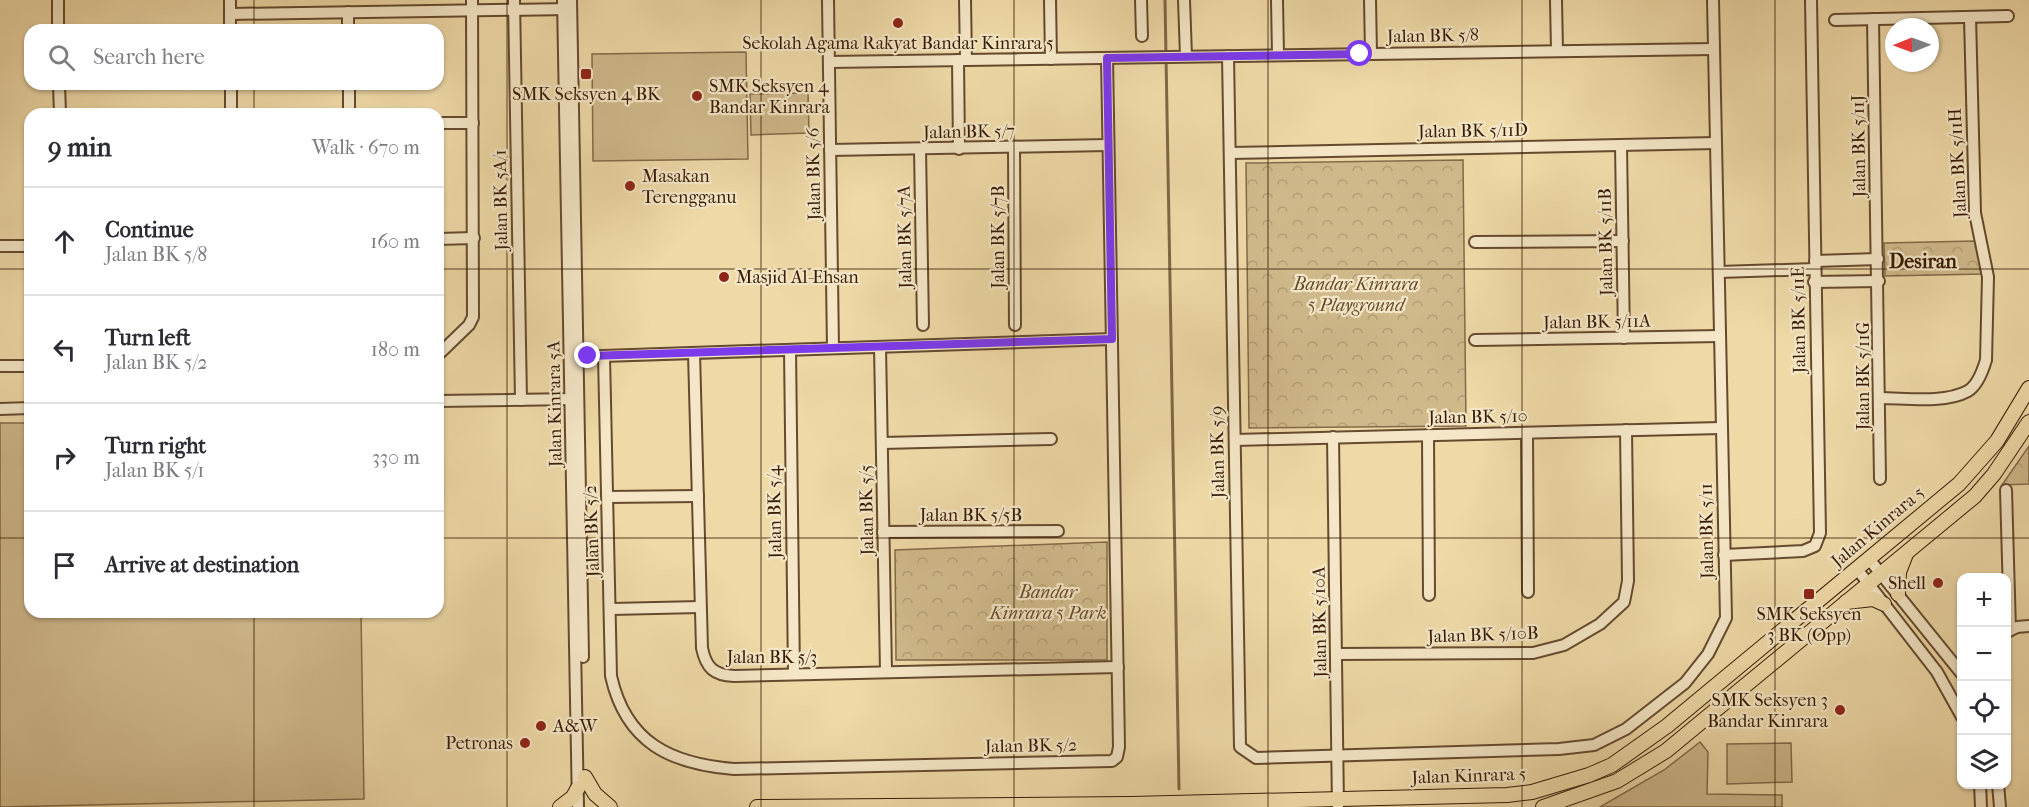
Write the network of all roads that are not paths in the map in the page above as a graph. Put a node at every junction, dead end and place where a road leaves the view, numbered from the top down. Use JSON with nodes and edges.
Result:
{"nodes":[{"id":1,"x":58,"y":0,"type":"edge"},
{"id":2,"x":230,"y":0,"type":"edge"},
{"id":3,"x":828,"y":0,"type":"edge"},
{"id":4,"x":965,"y":0,"type":"edge"},
{"id":5,"x":1050,"y":0,"type":"edge"},
{"id":6,"x":1141,"y":0,"type":"edge"},
{"id":7,"x":1185,"y":0,"type":"edge"},
{"id":8,"x":1277,"y":0,"type":"edge"},
{"id":9,"x":1370,"y":0,"type":"edge"},
{"id":10,"x":1556,"y":0,"type":"edge"},
{"id":11,"x":1713,"y":0,"type":"edge"},
{"id":12,"x":1811,"y":0,"type":"edge"},
{"id":13,"x":472,"y":5,"type":"edge"},
{"id":14,"x":514,"y":5,"type":"edge"},
{"id":15,"x":567,"y":5,"type":"edge"},
{"id":16,"x":348,"y":12,"type":"junction"},
{"id":17,"x":230,"y":14,"type":"junction"},
{"id":18,"x":2008,"y":16,"type":"dead end"},
{"id":19,"x":1970,"y":17,"type":"junction"},
{"id":20,"x":1873,"y":19,"type":"junction"},
{"id":21,"x":1835,"y":20,"type":"dead end"},
{"id":22,"x":58,"y":24,"type":"edge"},
{"id":23,"x":230,"y":24,"type":"edge"},
{"id":24,"x":348,"y":24,"type":"edge"},
{"id":25,"x":1142,"y":36,"type":"dead end"},
{"id":26,"x":1714,"y":49,"type":"junction"},
{"id":27,"x":1557,"y":51,"type":"junction"},
{"id":28,"x":1371,"y":54,"type":"junction"},
{"id":29,"x":1278,"y":55,"type":"junction"},
{"id":30,"x":1186,"y":56,"type":"junction"},
{"id":31,"x":1228,"y":56,"type":"junction"},
{"id":32,"x":1051,"y":58,"type":"junction"},
{"id":33,"x":1107,"y":58,"type":"junction"},
{"id":34,"x":962,"y":60,"type":"junction"},
{"id":35,"x":829,"y":62,"type":"junction"},
{"id":36,"x":59,"y":90,"type":"edge"},
{"id":37,"x":231,"y":90,"type":"edge"},
{"id":38,"x":349,"y":90,"type":"edge"},
{"id":39,"x":60,"y":108,"type":"edge"},
{"id":40,"x":231,"y":108,"type":"edge"},
{"id":41,"x":349,"y":108,"type":"edge"},
{"id":42,"x":444,"y":123,"type":"edge"},
{"id":43,"x":473,"y":123,"type":"junction"},
{"id":44,"x":1716,"y":143,"type":"junction"},
{"id":45,"x":1108,"y":145,"type":"junction"},
{"id":46,"x":1621,"y":145,"type":"junction"},
{"id":47,"x":1014,"y":148,"type":"junction"},
{"id":48,"x":920,"y":149,"type":"junction"},
{"id":49,"x":959,"y":149,"type":"junction"},
{"id":50,"x":830,"y":150,"type":"junction"},
{"id":51,"x":1230,"y":153,"type":"junction"},
{"id":52,"x":474,"y":238,"type":"junction"},
{"id":53,"x":444,"y":239,"type":"edge"},
{"id":54,"x":1623,"y":241,"type":"junction"},
{"id":55,"x":1475,"y":242,"type":"dead end"},
{"id":56,"x":0,"y":246,"type":"edge"},
{"id":57,"x":24,"y":246,"type":"edge"},
{"id":58,"x":1878,"y":259,"type":"junction"},
{"id":59,"x":1815,"y":265,"type":"junction"},
{"id":60,"x":1719,"y":272,"type":"junction"},
{"id":61,"x":1879,"y":276,"type":"junction"},
{"id":62,"x":1814,"y":282,"type":"junction"},
{"id":63,"x":923,"y":325,"type":"dead end"},
{"id":64,"x":1015,"y":325,"type":"dead end"},
{"id":65,"x":1720,"y":336,"type":"junction"},
{"id":66,"x":1624,"y":338,"type":"junction"},
{"id":67,"x":1112,"y":339,"type":"junction"},
{"id":68,"x":1475,"y":340,"type":"dead end"},
{"id":69,"x":880,"y":347,"type":"junction"},
{"id":70,"x":833,"y":348,"type":"junction"},
{"id":71,"x":444,"y":349,"type":"edge"},
{"id":72,"x":790,"y":350,"type":"junction"},
{"id":73,"x":694,"y":353,"type":"junction"},
{"id":74,"x":604,"y":356,"type":"junction"},
{"id":75,"x":575,"y":357,"type":"junction"},
{"id":76,"x":0,"y":366,"type":"edge"},
{"id":77,"x":24,"y":366,"type":"edge"},
{"id":78,"x":2029,"y":388,"type":"edge"},
{"id":79,"x":1880,"y":398,"type":"junction"},
{"id":80,"x":576,"y":399,"type":"junction"},
{"id":81,"x":521,"y":400,"type":"junction"},
{"id":82,"x":444,"y":401,"type":"edge"},
{"id":83,"x":24,"y":408,"type":"edge"},
{"id":84,"x":0,"y":409,"type":"edge"},
{"id":85,"x":2029,"y":422,"type":"edge"},
{"id":86,"x":1721,"y":428,"type":"junction"},
{"id":87,"x":1626,"y":430,"type":"junction"},
{"id":88,"x":1527,"y":433,"type":"junction"},
{"id":89,"x":1428,"y":435,"type":"junction"},
{"id":90,"x":1334,"y":438,"type":"junction"},
{"id":91,"x":1051,"y":439,"type":"dead end"},
{"id":92,"x":1235,"y":440,"type":"junction"},
{"id":93,"x":882,"y":443,"type":"junction"},
{"id":94,"x":1880,"y":479,"type":"dead end"},
{"id":95,"x":2006,"y":490,"type":"dead end"},
{"id":96,"x":698,"y":496,"type":"junction"},
{"id":97,"x":608,"y":497,"type":"junction"},
{"id":98,"x":1058,"y":531,"type":"dead end"},
{"id":99,"x":883,"y":532,"type":"junction"},
{"id":100,"x":1906,"y":552,"type":"junction"},
{"id":101,"x":1724,"y":555,"type":"junction"},
{"id":102,"x":1869,"y":559,"type":"junction"},
{"id":103,"x":1857,"y":569,"type":"junction"},
{"id":104,"x":1880,"y":573,"type":"junction"},
{"id":105,"x":1868,"y":582,"type":"junction"},
{"id":106,"x":1528,"y":592,"type":"dead end"},
{"id":107,"x":1898,"y":594,"type":"junction"},
{"id":108,"x":1429,"y":595,"type":"dead end"},
{"id":109,"x":1842,"y":603,"type":"junction"},
{"id":110,"x":1884,"y":604,"type":"junction"},
{"id":111,"x":700,"y":607,"type":"junction"},
{"id":112,"x":611,"y":609,"type":"junction"},
{"id":113,"x":2029,"y":626,"type":"edge"},
{"id":114,"x":2008,"y":627,"type":"edge"},
{"id":115,"x":2011,"y":630,"type":"edge"},
{"id":116,"x":1337,"y":654,"type":"junction"},
{"id":117,"x":1957,"y":664,"type":"edge"},
{"id":118,"x":1118,"y":667,"type":"junction"},
{"id":119,"x":886,"y":672,"type":"junction"},
{"id":120,"x":794,"y":674,"type":"junction"},
{"id":121,"x":1957,"y":708,"type":"edge"},
{"id":122,"x":1338,"y":757,"type":"junction"},
{"id":123,"x":581,"y":783,"type":"junction"},
{"id":124,"x":1980,"y":789,"type":"edge"},
{"id":125,"x":1998,"y":789,"type":"edge"},
{"id":126,"x":1338,"y":802,"type":"edge"},
{"id":127,"x":910,"y":806,"type":"edge"},
{"id":128,"x":1131,"y":806,"type":"edge"},
{"id":129,"x":560,"y":807,"type":"edge"},
{"id":130,"x":578,"y":807,"type":"edge"},
{"id":131,"x":585,"y":807,"type":"edge"},
{"id":132,"x":610,"y":807,"type":"edge"},
{"id":133,"x":757,"y":807,"type":"edge"},
{"id":134,"x":1543,"y":807,"type":"edge"},
{"id":135,"x":1981,"y":807,"type":"edge"},
{"id":136,"x":2000,"y":807,"type":"edge"}],
"edges":[{"from":1,"to":22,"type":"street"},
{"from":2,"to":17,"type":"street"},
{"from":3,"to":35,"type":"street","name":"Jalan BK 5/6"},
{"from":4,"to":34,"type":"street"},
{"from":5,"to":32,"type":"street"},
{"from":6,"to":25,"type":"street"},
{"from":7,"to":30,"type":"street"},
{"from":8,"to":29,"type":"street"},
{"from":9,"to":28,"type":"street"},
{"from":10,"to":27,"type":"street"},
{"from":11,"to":26,"type":"street","name":"Jalan BK 5/11"},
{"from":12,"to":59,"type":"street","name":"Jalan BK 5/11E"},
{"from":13,"to":14,"type":"street"},
{"from":13,"to":16,"type":"street"},
{"from":13,"to":43,"type":"street"},
{"from":14,"to":15,"type":"street"},
{"from":14,"to":81,"type":"street","name":"Jalan BK 5A/1"},
{"from":15,"to":75,"type":"street","name":"Jalan Kinrara 5A"},
{"from":16,"to":17,"type":"street"},
{"from":16,"to":24,"type":"street"},
{"from":17,"to":23,"type":"street"},
{"from":18,"to":19,"type":"street"},
{"from":19,"to":20,"type":"street"},
{"from":19,"to":79,"type":"street","name":"Jalan BK 5/11H"},
{"from":20,"to":21,"type":"street"},
{"from":20,"to":58,"type":"street","name":"Jalan BK 5/11J"},
{"from":26,"to":27,"type":"street","name":"Jalan BK 5/8"},
{"from":26,"to":44,"type":"street","name":"Jalan BK 5/11"},
{"from":27,"to":28,"type":"street","name":"Jalan BK 5/8"},
{"from":28,"to":29,"type":"street","name":"Jalan BK 5/8"},
{"from":29,"to":31,"type":"street","name":"Jalan BK 5/8"},
{"from":30,"to":31,"type":"street","name":"Jalan BK 5/8"},
{"from":30,"to":33,"type":"street","name":"Jalan BK 5/8"},
{"from":31,"to":51,"type":"street","name":"Jalan BK 5/9"},
{"from":32,"to":33,"type":"street","name":"Jalan BK 5/8"},
{"from":32,"to":34,"type":"street","name":"Jalan BK 5/8"},
{"from":33,"to":45,"type":"street","name":"Jalan BK 5/2"},
{"from":34,"to":35,"type":"street","name":"Jalan BK 5/8"},
{"from":34,"to":49,"type":"street"},
{"from":35,"to":50,"type":"street","name":"Jalan BK 5/6"},
{"from":36,"to":39,"type":"street"},
{"from":37,"to":40,"type":"street"},
{"from":38,"to":41,"type":"street"},
{"from":42,"to":43,"type":"street"},
{"from":43,"to":52,"type":"street"},
{"from":44,"to":46,"type":"street","name":"Jalan BK 5/11D"},
{"from":44,"to":60,"type":"street","name":"Jalan BK 5/11"},
{"from":45,"to":47,"type":"street","name":"Jalan BK 5/7"},
{"from":45,"to":67,"type":"street","name":"Jalan BK 5/2"},
{"from":46,"to":51,"type":"street","name":"Jalan BK 5/11D"},
{"from":46,"to":54,"type":"street","name":"Jalan BK 5/11B"},
{"from":47,"to":49,"type":"street","name":"Jalan BK 5/7"},
{"from":47,"to":64,"type":"street","name":"Jalan BK 5/7B"},
{"from":48,"to":49,"type":"street","name":"Jalan BK 5/7"},
{"from":48,"to":50,"type":"street","name":"Jalan BK 5/7"},
{"from":48,"to":63,"type":"street","name":"Jalan BK 5/7A"},
{"from":50,"to":70,"type":"street","name":"Jalan BK 5/6"},
{"from":51,"to":92,"type":"street","name":"Jalan BK 5/9"},
{"from":52,"to":53,"type":"street"},
{"from":52,"to":71,"type":"street"},
{"from":54,"to":55,"type":"street"},
{"from":54,"to":66,"type":"street","name":"Jalan BK 5/11B"},
{"from":56,"to":57,"type":"street"},
{"from":58,"to":59,"type":"street"},
{"from":58,"to":61,"type":"street","name":"Jalan BK 5/11J"},
{"from":59,"to":60,"type":"street"},
{"from":59,"to":62,"type":"street","name":"Jalan BK 5/11E"},
{"from":60,"to":65,"type":"street","name":"Jalan BK 5/11"},
{"from":61,"to":62,"type":"street"},
{"from":61,"to":79,"type":"street","name":"Jalan BK 5/11G"},
{"from":62,"to":101,"type":"street","name":"Jalan BK 5/11E"},
{"from":65,"to":66,"type":"street","name":"Jalan BK 5/11A"},
{"from":65,"to":86,"type":"street","name":"Jalan BK 5/11"},
{"from":66,"to":68,"type":"street","name":"Jalan BK 5/11A"},
{"from":67,"to":69,"type":"street"},
{"from":67,"to":118,"type":"street","name":"Jalan BK 5/2"},
{"from":69,"to":70,"type":"street"},
{"from":69,"to":93,"type":"street","name":"Jalan BK 5/5"},
{"from":70,"to":72,"type":"street"},
{"from":72,"to":73,"type":"street"},
{"from":72,"to":120,"type":"street","name":"Jalan BK 5/4"},
{"from":73,"to":74,"type":"street"},
{"from":73,"to":96,"type":"street","name":"Jalan BK 5/3"},
{"from":74,"to":75,"type":"street"},
{"from":74,"to":97,"type":"street","name":"Jalan BK 5/2"},
{"from":75,"to":80,"type":"street","name":"Jalan Kinrara 5A"},
{"from":76,"to":77,"type":"street"},
{"from":78,"to":102,"type":"main road","name":"Jalan Kinrara 5"},
{"from":79,"to":94,"type":"street","name":"Jalan BK 5/11G"},
{"from":80,"to":81,"type":"street"},
{"from":80,"to":123,"type":"street","name":"Jalan Kinrara 5A"},
{"from":81,"to":82,"type":"street"},
{"from":83,"to":84,"type":"street"},
{"from":85,"to":100,"type":"main road","name":"Jalan Kinrara 5"},
{"from":86,"to":87,"type":"street","name":"Jalan BK 5/10"},
{"from":86,"to":101,"type":"street","name":"Jalan BK 5/11"},
{"from":87,"to":88,"type":"street","name":"Jalan BK 5/10"},
{"from":87,"to":116,"type":"street","name":"Jalan BK 5/10B"},
{"from":88,"to":89,"type":"street","name":"Jalan BK 5/10"},
{"from":88,"to":106,"type":"street"},
{"from":89,"to":90,"type":"street","name":"Jalan BK 5/10"},
{"from":89,"to":108,"type":"street"},
{"from":90,"to":92,"type":"street","name":"Jalan BK 5/10"},
{"from":90,"to":116,"type":"street","name":"Jalan BK 5/10A"},
{"from":91,"to":93,"type":"street"},
{"from":92,"to":122,"type":"street","name":"Jalan BK 5/9"},
{"from":93,"to":99,"type":"street","name":"Jalan BK 5/5"},
{"from":95,"to":114,"type":"street"},
{"from":96,"to":97,"type":"street"},
{"from":96,"to":111,"type":"street","name":"Jalan BK 5/3"},
{"from":97,"to":112,"type":"street","name":"Jalan BK 5/2"},
{"from":98,"to":99,"type":"street","name":"Jalan BK 5/5B"},
{"from":99,"to":119,"type":"street","name":"Jalan BK 5/5"},
{"from":100,"to":104,"type":"main road","name":"Jalan Kinrara 5"},
{"from":100,"to":107,"type":"main road"},
{"from":101,"to":122,"type":"street","name":"Jalan BK 5/11"},
{"from":102,"to":103,"type":"main road","name":"Jalan Kinrara 5"},
{"from":102,"to":104,"type":"street"},
{"from":103,"to":105,"type":"street"},
{"from":103,"to":126,"type":"main road","name":"Jalan Kinrara 5"},
{"from":104,"to":105,"type":"main road","name":"Jalan Kinrara 5"},
{"from":104,"to":107,"type":"street"},
{"from":105,"to":109,"type":"main road","name":"Jalan Kinrara 5"},
{"from":105,"to":110,"type":"street"},
{"from":107,"to":117,"type":"street"},
{"from":109,"to":110,"type":"main road"},
{"from":109,"to":134,"type":"main road","name":"Jalan Kinrara 5"},
{"from":110,"to":121,"type":"street"},
{"from":111,"to":112,"type":"street"},
{"from":111,"to":120,"type":"street","name":"Jalan BK 5/3"},
{"from":112,"to":118,"type":"street","name":"Jalan BK 5/2"},
{"from":113,"to":115,"type":"street"},
{"from":116,"to":122,"type":"street","name":"Jalan BK 5/10A"},
{"from":118,"to":119,"type":"street","name":"Jalan BK 5/3"},
{"from":119,"to":120,"type":"street","name":"Jalan BK 5/3"},
{"from":122,"to":126,"type":"street","name":"Jalan BK 5/10A"},
{"from":123,"to":129,"type":"main road"},
{"from":123,"to":130,"type":"street","name":"Jalan Kinrara 5A"},
{"from":123,"to":131,"type":"street","name":"Jalan Kinrara 5A"},
{"from":123,"to":132,"type":"main road"},
{"from":124,"to":135,"type":"street"},
{"from":125,"to":136,"type":"street"},
{"from":126,"to":128,"type":"main road","name":"Jalan Kinrara 5"},
{"from":127,"to":128,"type":"main road","name":"Jalan Kinrara 5"},
{"from":127,"to":133,"type":"main road","name":"Jalan Kinrara 5"}]}
